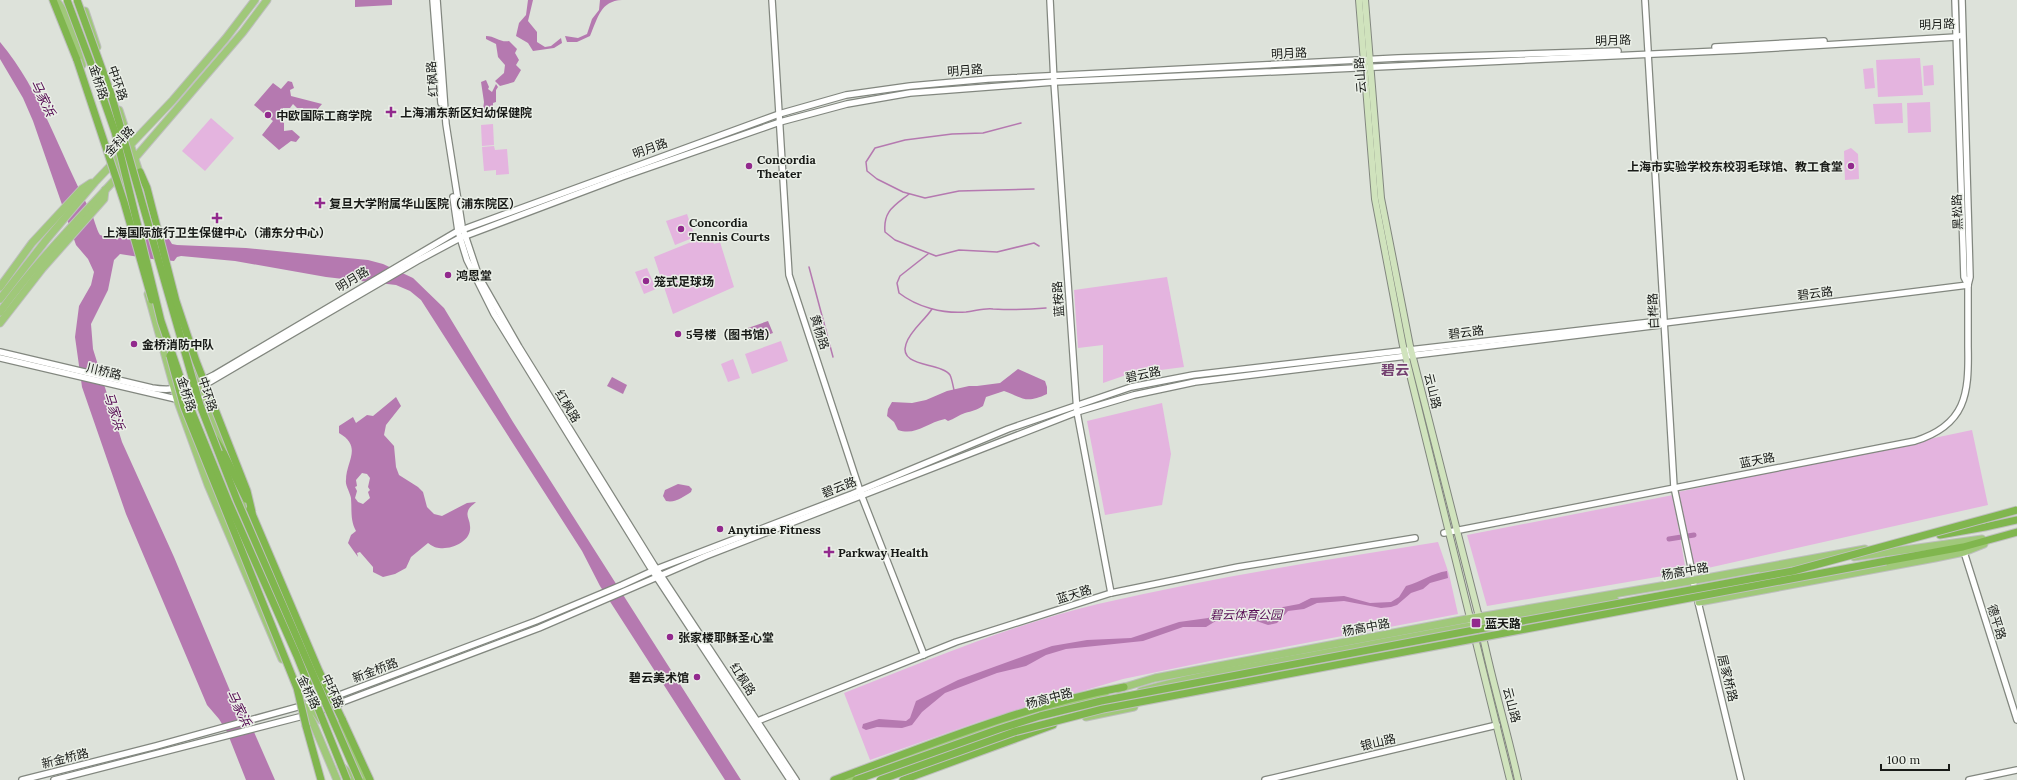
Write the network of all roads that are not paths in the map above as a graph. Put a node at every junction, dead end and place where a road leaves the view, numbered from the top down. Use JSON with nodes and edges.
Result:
{"nodes":[{"id":1,"x":55,"y":0,"type":"edge"},
{"id":2,"x":67,"y":0,"type":"edge"},
{"id":3,"x":77,"y":0,"type":"edge"},
{"id":4,"x":81,"y":0,"type":"edge"},
{"id":5,"x":256,"y":0,"type":"edge"},
{"id":6,"x":267,"y":0,"type":"edge"},
{"id":7,"x":433,"y":0,"type":"edge"},
{"id":8,"x":437,"y":0,"type":"edge"},
{"id":9,"x":772,"y":0,"type":"edge"},
{"id":10,"x":1050,"y":0,"type":"edge"},
{"id":11,"x":1359,"y":0,"type":"edge"},
{"id":12,"x":1365,"y":0,"type":"edge"},
{"id":13,"x":1645,"y":0,"type":"edge"},
{"id":14,"x":1955,"y":0,"type":"edge"},
{"id":15,"x":1962,"y":0,"type":"edge"},
{"id":16,"x":1956,"y":35,"type":"junction"},
{"id":17,"x":1962,"y":35,"type":"junction"},
{"id":18,"x":1648,"y":52,"type":"junction"},
{"id":19,"x":1366,"y":60,"type":"junction"},
{"id":20,"x":1367,"y":68,"type":"junction"},
{"id":21,"x":1054,"y":75,"type":"junction"},
{"id":22,"x":1054,"y":82,"type":"junction"},
{"id":23,"x":779,"y":114,"type":"junction"},
{"id":24,"x":780,"y":122,"type":"junction"},
{"id":25,"x":130,"y":146,"type":"junction"},
{"id":26,"x":136,"y":157,"type":"junction"},
{"id":27,"x":114,"y":162,"type":"junction"},
{"id":28,"x":140,"y":172,"type":"joint"},
{"id":29,"x":119,"y":176,"type":"junction"},
{"id":30,"x":95,"y":182,"type":"junction"},
{"id":31,"x":105,"y":190,"type":"junction"},
{"id":32,"x":156,"y":228,"type":"junction"},
{"id":33,"x":460,"y":230,"type":"junction"},
{"id":34,"x":462,"y":237,"type":"junction"},
{"id":35,"x":1968,"y":285,"type":"junction"},
{"id":36,"x":0,"y":287,"type":"edge"},
{"id":37,"x":0,"y":299,"type":"edge"},
{"id":38,"x":0,"y":312,"type":"edge"},
{"id":39,"x":161,"y":321,"type":"junction"},
{"id":40,"x":0,"y":323,"type":"edge"},
{"id":41,"x":1664,"y":323,"type":"junction"},
{"id":42,"x":166,"y":336,"type":"junction"},
{"id":43,"x":1404,"y":350,"type":"junction"},
{"id":44,"x":0,"y":352,"type":"edge"},
{"id":45,"x":1412,"y":352,"type":"junction"},
{"id":46,"x":1405,"y":357,"type":"junction"},
{"id":47,"x":0,"y":358,"type":"edge"},
{"id":48,"x":59,"y":369,"type":"junction"},
{"id":49,"x":120,"y":383,"type":"junction"},
{"id":50,"x":201,"y":385,"type":"junction"},
{"id":51,"x":174,"y":390,"type":"junction"},
{"id":52,"x":176,"y":399,"type":"junction"},
{"id":53,"x":1076,"y":405,"type":"junction"},
{"id":54,"x":1077,"y":412,"type":"junction"},
{"id":55,"x":1952,"y":420,"type":"joint"},
{"id":56,"x":208,"y":426,"type":"junction"},
{"id":57,"x":1674,"y":487,"type":"junction"},
{"id":58,"x":861,"y":494,"type":"junction"},
{"id":59,"x":2017,"y":509,"type":"edge"},
{"id":60,"x":252,"y":512,"type":"junction"},
{"id":61,"x":2015,"y":521,"type":"edge"},
{"id":62,"x":1450,"y":531,"type":"junction"},
{"id":63,"x":2017,"y":532,"type":"edge"},
{"id":64,"x":1940,"y":535,"type":"junction"},
{"id":65,"x":1999,"y":537,"type":"junction"},
{"id":66,"x":1416,"y":538,"type":"dead end"},
{"id":67,"x":1964,"y":552,"type":"junction"},
{"id":68,"x":1690,"y":567,"type":"dead end"},
{"id":69,"x":655,"y":570,"type":"junction"},
{"id":70,"x":658,"y":576,"type":"junction"},
{"id":71,"x":1694,"y":584,"type":"junction"},
{"id":72,"x":1111,"y":593,"type":"junction"},
{"id":73,"x":1698,"y":602,"type":"junction"},
{"id":74,"x":1475,"y":621,"type":"junction"},
{"id":75,"x":1479,"y":641,"type":"junction"},
{"id":76,"x":1327,"y":652,"type":"junction"},
{"id":77,"x":924,"y":655,"type":"junction"},
{"id":78,"x":1359,"y":664,"type":"junction"},
{"id":79,"x":319,"y":671,"type":"junction"},
{"id":80,"x":1124,"y":687,"type":"junction"},
{"id":81,"x":322,"y":699,"type":"junction"},
{"id":82,"x":303,"y":706,"type":"junction"},
{"id":83,"x":332,"y":706,"type":"junction"},
{"id":84,"x":325,"y":708,"type":"junction"},
{"id":85,"x":312,"y":713,"type":"junction"},
{"id":86,"x":1070,"y":720,"type":"junction"},
{"id":87,"x":2017,"y":720,"type":"edge"},
{"id":88,"x":755,"y":722,"type":"junction"},
{"id":89,"x":1053,"y":725,"type":"junction"},
{"id":90,"x":1497,"y":725,"type":"junction"},
{"id":91,"x":345,"y":745,"type":"junction"},
{"id":92,"x":2017,"y":770,"type":"edge"},
{"id":93,"x":356,"y":779,"type":"edge"},
{"id":94,"x":22,"y":780,"type":"edge"},
{"id":95,"x":54,"y":780,"type":"edge"},
{"id":96,"x":322,"y":780,"type":"edge"},
{"id":97,"x":337,"y":780,"type":"edge"},
{"id":98,"x":347,"y":780,"type":"edge"},
{"id":99,"x":364,"y":780,"type":"edge"},
{"id":100,"x":371,"y":780,"type":"edge"},
{"id":101,"x":790,"y":780,"type":"edge"},
{"id":102,"x":796,"y":780,"type":"edge"},
{"id":103,"x":834,"y":780,"type":"edge"},
{"id":104,"x":843,"y":780,"type":"edge"},
{"id":105,"x":856,"y":780,"type":"edge"},
{"id":106,"x":880,"y":780,"type":"edge"},
{"id":107,"x":890,"y":780,"type":"edge"},
{"id":108,"x":903,"y":780,"type":"edge"},
{"id":109,"x":1265,"y":780,"type":"edge"},
{"id":110,"x":1510,"y":780,"type":"edge"},
{"id":111,"x":1518,"y":780,"type":"edge"},
{"id":112,"x":1741,"y":780,"type":"edge"},
{"id":113,"x":1969,"y":780,"type":"edge"}],
"edges":[{"from":1,"to":27,"type":"main road","name":"金桥路"},
{"from":1,"to":39,"type":"highway","bridge":true},
{"from":2,"to":39,"type":"highway","name":"中环路","bridge":true},
{"from":3,"to":56,"type":"highway","name":"中环路","bridge":true},
{"from":4,"to":25,"type":"main road","name":"金桥路"},
{"from":5,"to":25,"type":"main road","name":"金科路"},
{"from":6,"to":26,"type":"main road","name":"金科路"},
{"from":7,"to":33,"type":"street","name":"红枫路"},
{"from":8,"to":33,"type":"street","name":"红枫路"},
{"from":9,"to":23,"type":"street","name":"黄杨路"},
{"from":10,"to":21,"type":"street","name":"蓝桉路"},
{"from":11,"to":19,"type":"main road","name":"云山路"},
{"from":12,"to":19,"type":"main road","name":"云山路"},
{"from":13,"to":18,"type":"street","name":"白桦路"},
{"from":14,"to":16,"type":"street"},
{"from":15,"to":17,"type":"street","name":"黑松路"},
{"from":16,"to":17,"type":"street","name":"明月路"},
{"from":16,"to":18,"type":"street","name":"明月路"},
{"from":16,"to":35,"type":"street"},
{"from":17,"to":35,"type":"street","name":"黑松路"},
{"from":18,"to":19,"type":"street","name":"明月路"},
{"from":18,"to":20,"type":"street","name":"明月路"},
{"from":18,"to":41,"type":"street","name":"白桦路"},
{"from":19,"to":20,"type":"main road","name":"云山路"},
{"from":19,"to":21,"type":"street","name":"明月路"},
{"from":20,"to":22,"type":"street","name":"明月路"},
{"from":20,"to":43,"type":"main road","name":"云山路"},
{"from":20,"to":45,"type":"main road","name":"云山路"},
{"from":21,"to":22,"type":"street","name":"蓝桉路"},
{"from":21,"to":23,"type":"street","name":"明月路"},
{"from":22,"to":24,"type":"street","name":"明月路"},
{"from":22,"to":53,"type":"street","name":"蓝桉路"},
{"from":23,"to":24,"type":"street","name":"黄杨路"},
{"from":23,"to":33,"type":"street","name":"明月路"},
{"from":24,"to":34,"type":"street","name":"明月路"},
{"from":24,"to":58,"type":"street","name":"黄杨路"},
{"from":25,"to":26,"type":"main road","name":"金桥路"},
{"from":25,"to":27,"type":"main road","name":"金科路"},
{"from":26,"to":28,"type":"main road","name":"金桥路"},
{"from":26,"to":29,"type":"main road","name":"金科路"},
{"from":27,"to":29,"type":"main road","name":"金桥路"},
{"from":27,"to":30,"type":"main road","name":"金科路"},
{"from":28,"to":32,"type":"highway"},
{"from":29,"to":31,"type":"main road","name":"金科路"},
{"from":29,"to":51,"type":"main road","name":"金桥路","bridge":true},
{"from":30,"to":36,"type":"main road"},
{"from":30,"to":37,"type":"main road","name":"金科路"},
{"from":31,"to":38,"type":"main road","name":"金科路"},
{"from":31,"to":40,"type":"main road"},
{"from":32,"to":50,"type":"main road","name":"金桥路","bridge":true},
{"from":32,"to":60,"type":"highway","bridge":true},
{"from":33,"to":34,"type":"street","name":"红枫路"},
{"from":33,"to":50,"type":"street","name":"明月路"},
{"from":34,"to":50,"type":"street","name":"明月路"},
{"from":34,"to":69,"type":"street","name":"红枫路"},
{"from":35,"to":41,"type":"street","name":"碧云路"},
{"from":35,"to":55,"type":"street","name":"黑松路"},
{"from":39,"to":42,"type":"highway","name":"中环路","bridge":true},
{"from":41,"to":45,"type":"street","name":"碧云路"},
{"from":41,"to":57,"type":"street","name":"白桦路"},
{"from":42,"to":96,"type":"highway","bridge":true},
{"from":42,"to":98,"type":"highway","name":"中环路","bridge":true},
{"from":43,"to":45,"type":"street","name":"碧云路"},
{"from":43,"to":46,"type":"main road","name":"云山路"},
{"from":43,"to":53,"type":"street","name":"碧云路"},
{"from":44,"to":48,"type":"street","name":"川桥路"},
{"from":45,"to":46,"type":"street","name":"碧云路"},
{"from":45,"to":62,"type":"main road","name":"云山路"},
{"from":46,"to":54,"type":"street","name":"碧云路"},
{"from":46,"to":62,"type":"main road","name":"云山路"},
{"from":47,"to":48,"type":"street","name":"川桥路"},
{"from":48,"to":49,"type":"street","name":"川桥路"},
{"from":49,"to":51,"type":"street","name":"川桥路"},
{"from":49,"to":52,"type":"street","name":"川桥路"},
{"from":50,"to":51,"type":"street","name":"川桥路"},
{"from":50,"to":52,"type":"street"},
{"from":50,"to":81,"type":"main road","name":"金桥路"},
{"from":51,"to":52,"type":"main road","name":"金桥路"},
{"from":52,"to":82,"type":"main road","name":"金桥路"},
{"from":53,"to":54,"type":"street","name":"蓝桉路"},
{"from":53,"to":58,"type":"street","name":"碧云路"},
{"from":54,"to":58,"type":"street","name":"碧云路"},
{"from":54,"to":72,"type":"street","name":"蓝桉路"},
{"from":55,"to":57,"type":"street","name":"蓝天路"},
{"from":56,"to":60,"type":"highway","bridge":true},
{"from":56,"to":91,"type":"highway","name":"中环路","bridge":true},
{"from":57,"to":62,"type":"street","name":"蓝天路"},
{"from":57,"to":68,"type":"street","name":"白桦路"},
{"from":58,"to":69,"type":"street","name":"碧云路"},
{"from":58,"to":70,"type":"street","name":"碧云路"},
{"from":58,"to":77,"type":"street","name":"黄杨路"},
{"from":59,"to":64,"type":"main road","name":"杨高中路"},
{"from":59,"to":105,"type":"highway","name":"杨高中路","bridge":true},
{"from":60,"to":79,"type":"highway","bridge":true},
{"from":61,"to":64,"type":"highway"},
{"from":62,"to":74,"type":"main road","name":"云山路"},
{"from":63,"to":65,"type":"highway","name":"杨高中路"},
{"from":64,"to":71,"type":"main road","name":"杨高中路"},
{"from":65,"to":67,"type":"main road"},
{"from":65,"to":71,"type":"main road","name":"杨高中路"},
{"from":65,"to":106,"type":"highway","name":"杨高中路","bridge":true},
{"from":66,"to":72,"type":"street","name":"蓝天路"},
{"from":67,"to":73,"type":"main road"},
{"from":67,"to":87,"type":"street","name":"德平路"},
{"from":69,"to":70,"type":"street","name":"红枫路"},
{"from":69,"to":81,"type":"street","name":"新金桥路"},
{"from":70,"to":83,"type":"street","name":"新金桥路"},
{"from":70,"to":88,"type":"street","name":"红枫路"},
{"from":71,"to":73,"type":"street","name":"居家桥路"},
{"from":71,"to":74,"type":"main road","name":"杨高中路"},
{"from":72,"to":77,"type":"street","name":"蓝天路"},
{"from":73,"to":112,"type":"street","name":"居家桥路"},
{"from":74,"to":75,"type":"main road","name":"云山路"},
{"from":74,"to":76,"type":"main road","name":"杨高中路"},
{"from":74,"to":80,"type":"main road","name":"杨高中路"},
{"from":75,"to":78,"type":"main road"},
{"from":75,"to":90,"type":"main road","name":"云山路"},
{"from":75,"to":111,"type":"main road","name":"云山路"},
{"from":76,"to":78,"type":"main road"},
{"from":76,"to":86,"type":"main road","name":"杨高中路"},
{"from":77,"to":88,"type":"street","name":"蓝天路"},
{"from":78,"to":86,"type":"main road"},
{"from":79,"to":91,"type":"highway","bridge":true},
{"from":79,"to":100,"type":"highway","bridge":true},
{"from":80,"to":103,"type":"highway"},
{"from":80,"to":104,"type":"main road","name":"杨高中路"},
{"from":81,"to":82,"type":"street","name":"新金桥路"},
{"from":81,"to":83,"type":"main road","name":"金桥路"},
{"from":81,"to":84,"type":"main road","name":"金桥路"},
{"from":82,"to":85,"type":"main road"},
{"from":82,"to":94,"type":"street","name":"新金桥路"},
{"from":83,"to":84,"type":"street","name":"新金桥路"},
{"from":83,"to":99,"type":"main road","name":"金桥路"},
{"from":84,"to":85,"type":"street","name":"新金桥路"},
{"from":84,"to":93,"type":"main road","name":"金桥路"},
{"from":85,"to":93,"type":"main road"},
{"from":85,"to":95,"type":"street","name":"新金桥路"},
{"from":85,"to":97,"type":"main road","name":"金桥路"},
{"from":86,"to":89,"type":"main road","name":"杨高中路"},
{"from":88,"to":101,"type":"street","name":"红枫路"},
{"from":88,"to":102,"type":"street","name":"红枫路"},
{"from":89,"to":107,"type":"main road","name":"杨高中路"},
{"from":89,"to":108,"type":"highway"},
{"from":90,"to":109,"type":"street","name":"银山路"},
{"from":90,"to":110,"type":"main road","name":"云山路"},
{"from":91,"to":93,"type":"highway","name":"中环路","bridge":true},
{"from":92,"to":113,"type":"street"}]}
